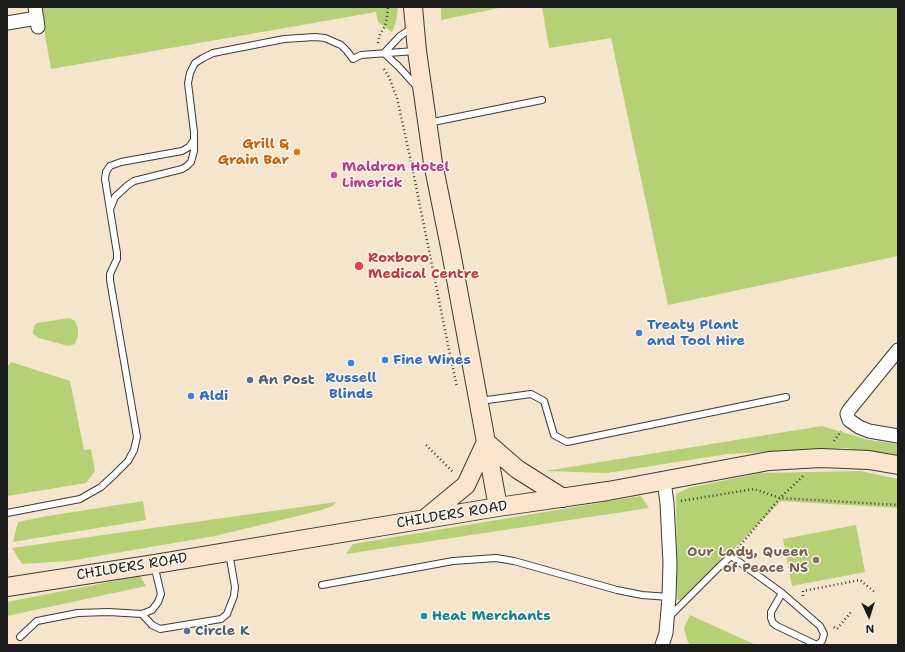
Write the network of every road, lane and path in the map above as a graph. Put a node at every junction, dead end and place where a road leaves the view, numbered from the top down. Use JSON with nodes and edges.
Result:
{"nodes":[{"id":1,"x":388,"y":7,"type":"edge"},
{"id":2,"x":413,"y":7,"type":"edge"},
{"id":3,"x":37,"y":17,"type":"edge"},
{"id":4,"x":7,"y":22,"type":"edge"},
{"id":5,"x":414,"y":26,"type":"junction"},
{"id":6,"x":417,"y":51,"type":"junction"},
{"id":7,"x":381,"y":53,"type":"junction"},
{"id":8,"x":423,"y":94,"type":"junction"},
{"id":9,"x":542,"y":100,"type":"dead end"},
{"id":10,"x":427,"y":123,"type":"junction"},
{"id":11,"x":194,"y":140,"type":"junction"},
{"id":12,"x":110,"y":209,"type":"junction"},
{"id":13,"x":898,"y":350,"type":"edge"},
{"id":14,"x":786,"y":397,"type":"dead end"},
{"id":15,"x":478,"y":401,"type":"junction"},
{"id":16,"x":849,"y":420,"type":"junction"},
{"id":17,"x":898,"y":436,"type":"edge"},
{"id":18,"x":486,"y":442,"type":"junction"},
{"id":19,"x":821,"y":458,"type":"junction"},
{"id":20,"x":898,"y":465,"type":"edge"},
{"id":21,"x":664,"y":481,"type":"junction"},
{"id":22,"x":563,"y":498,"type":"junction"},
{"id":23,"x":780,"y":498,"type":"junction"},
{"id":24,"x":667,"y":503,"type":"junction"},
{"id":25,"x":898,"y":505,"type":"edge"},
{"id":26,"x":498,"y":507,"type":"junction"},
{"id":27,"x":7,"y":513,"type":"edge"},
{"id":28,"x":425,"y":519,"type":"junction"},
{"id":29,"x":229,"y":552,"type":"junction"},
{"id":30,"x":731,"y":556,"type":"junction"},
{"id":31,"x":155,"y":564,"type":"junction"},
{"id":32,"x":322,"y":585,"type":"dead end"},
{"id":33,"x":7,"y":587,"type":"edge"},
{"id":34,"x":782,"y":593,"type":"junction"},
{"id":35,"x":876,"y":593,"type":"dead end"},
{"id":36,"x":669,"y":597,"type":"junction"},
{"id":37,"x":803,"y":600,"type":"dead end"},
{"id":38,"x":851,"y":612,"type":"dead end"},
{"id":39,"x":142,"y":614,"type":"junction"},
{"id":40,"x":667,"y":620,"type":"junction"},
{"id":41,"x":831,"y":624,"type":"dead end"},
{"id":42,"x":20,"y":637,"type":"dead end"},
{"id":43,"x":662,"y":645,"type":"edge"},
{"id":44,"x":817,"y":645,"type":"edge"}],
"edges":[{"from":1,"to":7,"type":"path"},
{"from":2,"to":5,"type":"main road"},
{"from":3,"to":4,"type":"street"},
{"from":5,"to":6,"type":"main road"},
{"from":5,"to":7,"type":"lane"},
{"from":6,"to":7,"type":"lane"},
{"from":6,"to":8,"type":"main road"},
{"from":7,"to":8,"type":"lane"},
{"from":7,"to":11,"type":"lane"},
{"from":7,"to":15,"type":"path"},
{"from":8,"to":10,"type":"main road"},
{"from":9,"to":10,"type":"lane"},
{"from":10,"to":15,"type":"main road"},
{"from":11,"to":12,"type":"lane"},
{"from":11,"to":12,"type":"lane"},
{"from":12,"to":27,"type":"lane"},
{"from":13,"to":16,"type":"street"},
{"from":14,"to":15,"type":"lane"},
{"from":15,"to":18,"type":"main road"},
{"from":16,"to":17,"type":"street"},
{"from":16,"to":19,"type":"path"},
{"from":18,"to":22,"type":"main road"},
{"from":18,"to":26,"type":"main road"},
{"from":18,"to":28,"type":"main road"},
{"from":19,"to":20,"type":"main road","name":"CHILDERS ROAD"},
{"from":19,"to":21,"type":"main road","name":"CHILDERS ROAD"},
{"from":19,"to":23,"type":"path"},
{"from":21,"to":22,"type":"main road","name":"CHILDERS ROAD"},
{"from":21,"to":24,"type":"street"},
{"from":22,"to":26,"type":"main road","name":"CHILDERS ROAD"},
{"from":23,"to":24,"type":"path"},
{"from":23,"to":25,"type":"path"},
{"from":23,"to":30,"type":"path"},
{"from":24,"to":36,"type":"street"},
{"from":26,"to":28,"type":"main road","name":"CHILDERS ROAD"},
{"from":28,"to":29,"type":"main road","name":"CHILDERS ROAD"},
{"from":29,"to":31,"type":"main road","name":"CHILDERS ROAD"},
{"from":29,"to":39,"type":"lane"},
{"from":30,"to":34,"type":"lane"},
{"from":30,"to":40,"type":"lane"},
{"from":31,"to":33,"type":"main road","name":"CHILDERS ROAD"},
{"from":31,"to":39,"type":"lane"},
{"from":32,"to":36,"type":"lane"},
{"from":34,"to":44,"type":"lane"},
{"from":34,"to":44,"type":"lane"},
{"from":35,"to":37,"type":"path"},
{"from":36,"to":40,"type":"street"},
{"from":38,"to":41,"type":"path"},
{"from":39,"to":42,"type":"lane"},
{"from":40,"to":43,"type":"street"}]}
